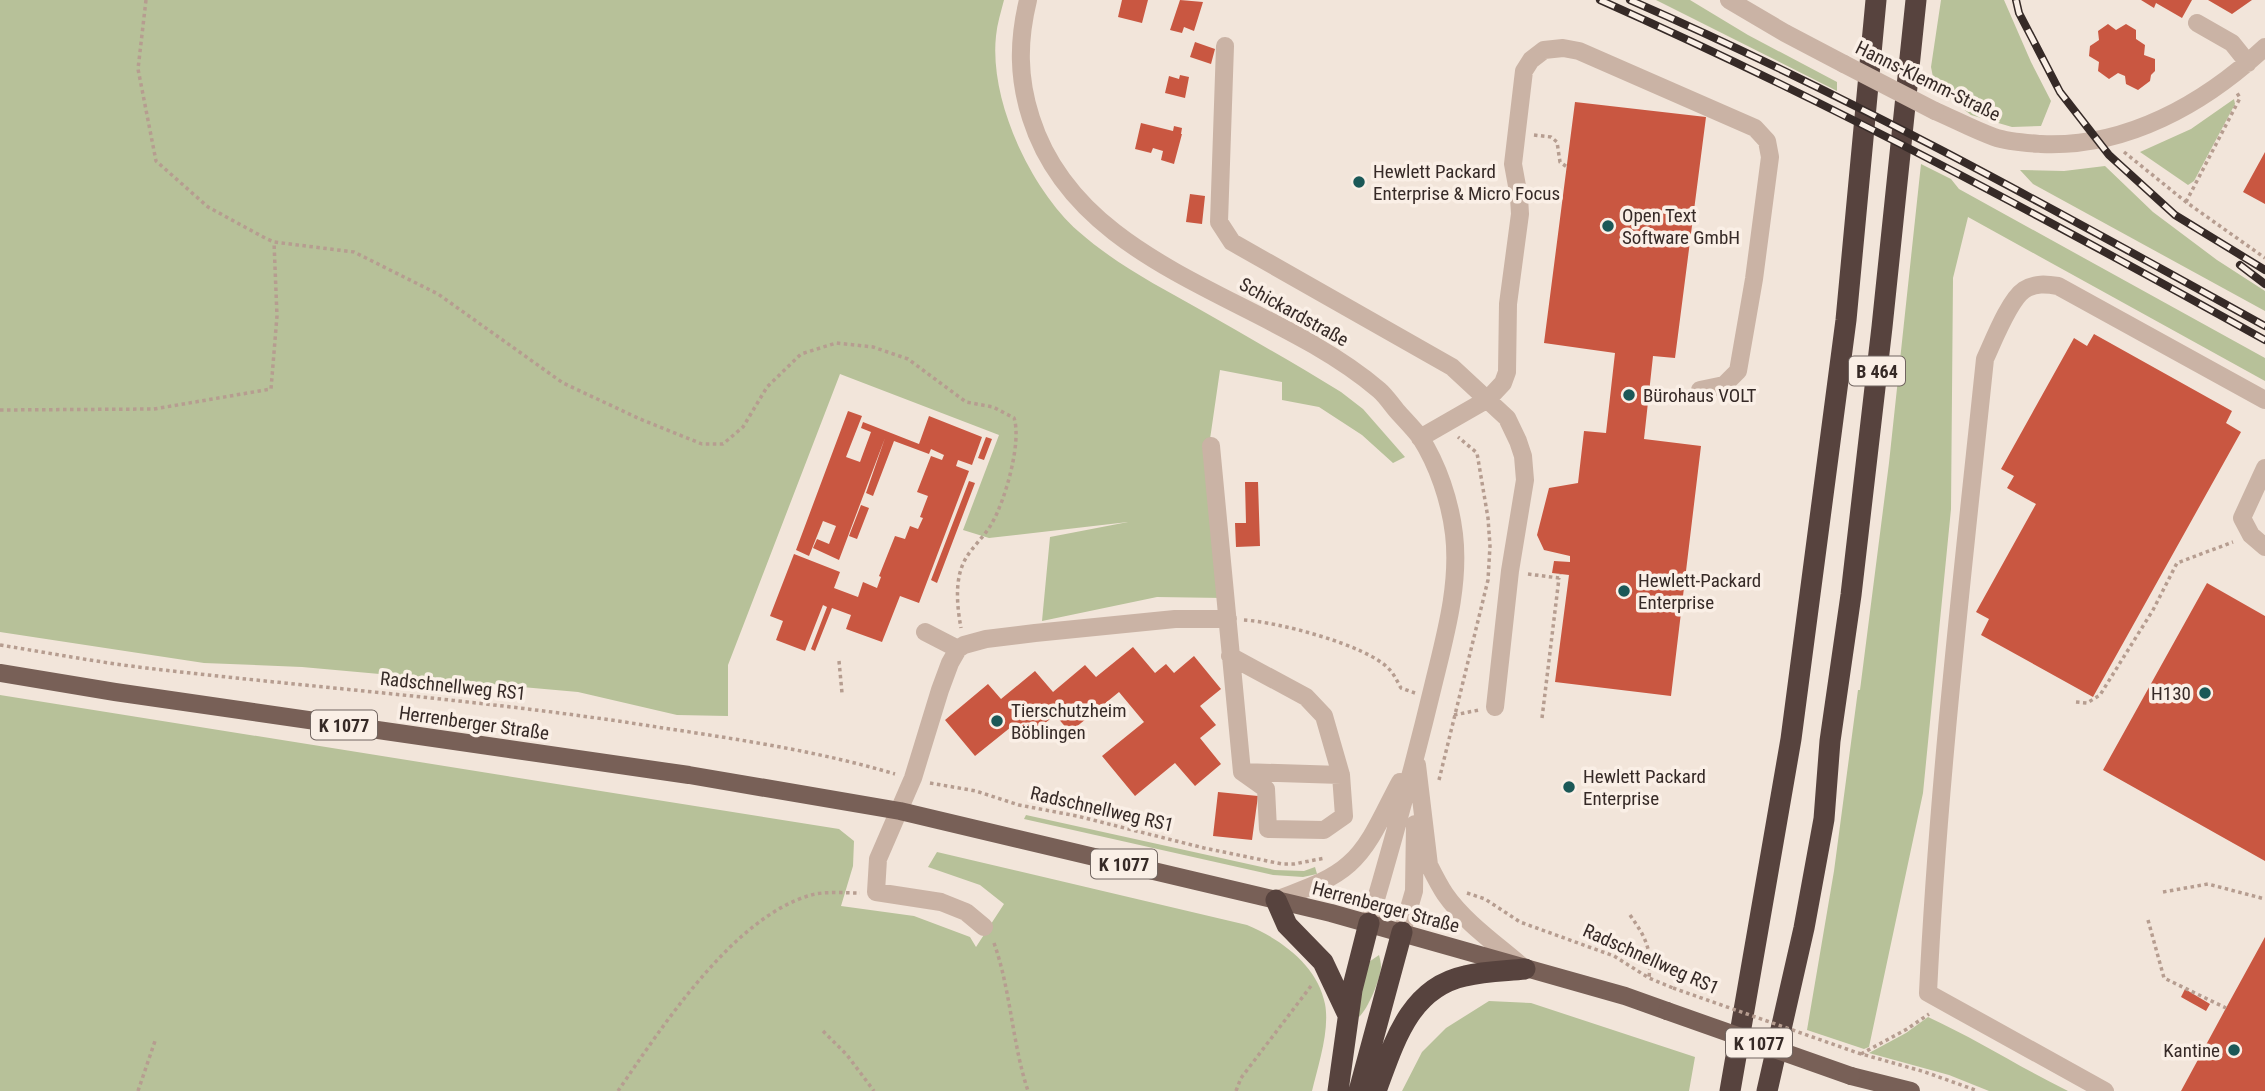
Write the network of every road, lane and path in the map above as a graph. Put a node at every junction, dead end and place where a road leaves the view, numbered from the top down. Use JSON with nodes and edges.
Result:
{"nodes":[{"id":1,"x":146,"y":0,"type":"edge"},
{"id":2,"x":1028,"y":0,"type":"edge"},
{"id":3,"x":1730,"y":0,"type":"edge"},
{"id":4,"x":1876,"y":0,"type":"edge"},
{"id":5,"x":1916,"y":0,"type":"edge"},
{"id":6,"x":2196,"y":23,"type":"dead end"},
{"id":7,"x":1225,"y":46,"type":"dead end"},
{"id":8,"x":2265,"y":47,"type":"edge"},
{"id":9,"x":2248,"y":63,"type":"junction"},
{"id":10,"x":2228,"y":79,"type":"junction"},
{"id":11,"x":1516,"y":132,"type":"junction"},
{"id":12,"x":2116,"y":136,"type":"junction"},
{"id":13,"x":1567,"y":167,"type":"dead end"},
{"id":14,"x":2186,"y":202,"type":"junction"},
{"id":15,"x":274,"y":242,"type":"junction"},
{"id":16,"x":2265,"y":258,"type":"edge"},
{"id":17,"x":1700,"y":390,"type":"dead end"},
{"id":18,"x":1488,"y":399,"type":"junction"},
{"id":19,"x":2265,"y":400,"type":"edge"},
{"id":20,"x":0,"y":410,"type":"edge"},
{"id":21,"x":1449,"y":421,"type":"junction"},
{"id":22,"x":1420,"y":438,"type":"junction"},
{"id":23,"x":1211,"y":446,"type":"dead end"},
{"id":24,"x":2265,"y":468,"type":"edge"},
{"id":25,"x":2258,"y":541,"type":"edge"},
{"id":26,"x":1510,"y":571,"type":"junction"},
{"id":27,"x":1228,"y":618,"type":"junction"},
{"id":28,"x":925,"y":632,"type":"dead end"},
{"id":29,"x":0,"y":645,"type":"edge"},
{"id":30,"x":961,"y":647,"type":"junction"},
{"id":31,"x":1230,"y":656,"type":"junction"},
{"id":32,"x":839,"y":660,"type":"dead end"},
{"id":33,"x":0,"y":673,"type":"edge"},
{"id":34,"x":842,"y":693,"type":"dead end"},
{"id":35,"x":1430,"y":698,"type":"junction"},
{"id":36,"x":2076,"y":702,"type":"dead end"},
{"id":37,"x":1495,"y":707,"type":"joint"},
{"id":38,"x":1454,"y":715,"type":"junction"},
{"id":39,"x":1542,"y":718,"type":"dead end"},
{"id":40,"x":1416,"y":754,"type":"junction"},
{"id":41,"x":1242,"y":772,"type":"junction"},
{"id":42,"x":899,"y":775,"type":"dead end"},
{"id":43,"x":1342,"y":775,"type":"junction"},
{"id":44,"x":1438,"y":782,"type":"dead end"},
{"id":45,"x":931,"y":783,"type":"dead end"},
{"id":46,"x":900,"y":811,"type":"junction"},
{"id":47,"x":1346,"y":867,"type":"junction"},
{"id":48,"x":876,"y":892,"type":"junction"},
{"id":49,"x":2163,"y":892,"type":"dead end"},
{"id":50,"x":1446,"y":895,"type":"junction"},
{"id":51,"x":2265,"y":899,"type":"edge"},
{"id":52,"x":1276,"y":900,"type":"junction"},
{"id":53,"x":1630,"y":915,"type":"dead end"},
{"id":54,"x":2148,"y":920,"type":"dead end"},
{"id":55,"x":1369,"y":923,"type":"junction"},
{"id":56,"x":984,"y":927,"type":"joint"},
{"id":57,"x":1402,"y":932,"type":"junction"},
{"id":58,"x":1323,"y":962,"type":"junction"},
{"id":59,"x":1525,"y":969,"type":"junction"},
{"id":60,"x":1649,"y":978,"type":"junction"},
{"id":61,"x":1744,"y":1005,"type":"junction"},
{"id":62,"x":2226,"y":1009,"type":"dead end"},
{"id":63,"x":1348,"y":1015,"type":"junction"},
{"id":64,"x":1907,"y":1029,"type":"dead end"},
{"id":65,"x":823,"y":1031,"type":"dead end"},
{"id":66,"x":155,"y":1041,"type":"dead end"},
{"id":67,"x":1860,"y":1053,"type":"junction"},
{"id":68,"x":1851,"y":1076,"type":"junction"},
{"id":69,"x":138,"y":1091,"type":"edge"},
{"id":70,"x":618,"y":1091,"type":"edge"},
{"id":71,"x":874,"y":1091,"type":"edge"},
{"id":72,"x":1028,"y":1091,"type":"edge"},
{"id":73,"x":1236,"y":1091,"type":"edge"},
{"id":74,"x":1338,"y":1091,"type":"edge"},
{"id":75,"x":1359,"y":1091,"type":"edge"},
{"id":76,"x":1376,"y":1091,"type":"edge"},
{"id":77,"x":1718,"y":1091,"type":"edge"},
{"id":78,"x":1730,"y":1091,"type":"edge"},
{"id":79,"x":1767,"y":1091,"type":"edge"},
{"id":80,"x":1878,"y":1091,"type":"edge"},
{"id":81,"x":1911,"y":1091,"type":"edge"},
{"id":82,"x":1978,"y":1091,"type":"edge"},
{"id":83,"x":2105,"y":1091,"type":"edge"}],
"edges":[{"from":1,"to":15,"type":"path"},
{"from":2,"to":22,"type":"street","name":"Schickardstraße"},
{"from":3,"to":12,"type":"street","name":"Hanns-Klemm-Straße","bridge":true},
{"from":4,"to":61,"type":"highway","number":"B 464"},
{"from":5,"to":79,"type":"highway","number":"B 464"},
{"from":6,"to":9,"type":"street"},
{"from":7,"to":18,"type":"street","name":"Schickardstraße"},
{"from":8,"to":9,"type":"street","name":"Hanns-Klemm-Straße"},
{"from":9,"to":10,"type":"street","name":"Hanns-Klemm-Straße"},
{"from":10,"to":12,"type":"street","name":"Hanns-Klemm-Straße"},
{"from":10,"to":14,"type":"path"},
{"from":11,"to":13,"type":"path"},
{"from":11,"to":17,"type":"street"},
{"from":11,"to":18,"type":"street"},
{"from":12,"to":14,"type":"path"},
{"from":14,"to":16,"type":"path"},
{"from":15,"to":20,"type":"path"},
{"from":15,"to":30,"type":"path"},
{"from":18,"to":21,"type":"street"},
{"from":18,"to":26,"type":"street","name":"Schickardstraße"},
{"from":19,"to":83,"type":"street"},
{"from":21,"to":22,"type":"street"},
{"from":21,"to":38,"type":"path"},
{"from":22,"to":35,"type":"street","name":"Schickardstraße"},
{"from":23,"to":27,"type":"street"},
{"from":24,"to":25,"type":"street"},
{"from":25,"to":36,"type":"path"},
{"from":26,"to":37,"type":"street","name":"Schickardstraße"},
{"from":26,"to":39,"type":"path"},
{"from":27,"to":30,"type":"street"},
{"from":27,"to":31,"type":"street"},
{"from":27,"to":35,"type":"path"},
{"from":28,"to":30,"type":"street"},
{"from":29,"to":42,"type":"path","name":"Radschnellweg RS1"},
{"from":30,"to":46,"type":"street"},
{"from":31,"to":41,"type":"street"},
{"from":31,"to":43,"type":"street"},
{"from":32,"to":34,"type":"path"},
{"from":33,"to":46,"type":"main road","name":"Herrenberger Straße","number":"K 1077"},
{"from":35,"to":40,"type":"street","name":"Schickardstraße"},
{"from":37,"to":38,"type":"path"},
{"from":38,"to":44,"type":"path"},
{"from":40,"to":47,"type":"street"},
{"from":40,"to":50,"type":"street"},
{"from":40,"to":55,"type":"street","name":"Schickardstraße"},
{"from":40,"to":57,"type":"street","name":"Schickardstraße"},
{"from":41,"to":43,"type":"street"},
{"from":41,"to":43,"type":"street"},
{"from":45,"to":47,"type":"path","name":"Radschnellweg RS1"},
{"from":46,"to":48,"type":"street"},
{"from":46,"to":52,"type":"main road","name":"Herrenberger Straße","number":"K 1077"},
{"from":47,"to":52,"type":"street"},
{"from":48,"to":56,"type":"street"},
{"from":48,"to":70,"type":"path"},
{"from":49,"to":51,"type":"path"},
{"from":50,"to":59,"type":"street"},
{"from":50,"to":60,"type":"path","name":"Radschnellweg RS1"},
{"from":52,"to":55,"type":"main road","name":"Herrenberger Straße","number":"K 1077"},
{"from":52,"to":58,"type":"highway"},
{"from":53,"to":60,"type":"path"},
{"from":54,"to":62,"type":"path"},
{"from":55,"to":57,"type":"main road","name":"Herrenberger Straße","number":"K 1077"},
{"from":55,"to":63,"type":"highway"},
{"from":56,"to":72,"type":"path"},
{"from":57,"to":59,"type":"main road","name":"Herrenberger Straße","number":"K 1077"},
{"from":57,"to":75,"type":"highway"},
{"from":58,"to":63,"type":"highway"},
{"from":58,"to":73,"type":"path"},
{"from":59,"to":68,"type":"main road","name":"Herrenberger Straße","number":"K 1077","bridge":true},
{"from":59,"to":76,"type":"highway"},
{"from":60,"to":67,"type":"path","name":"Radschnellweg RS1","bridge":true},
{"from":61,"to":77,"type":"highway","number":"B 464"},
{"from":61,"to":78,"type":"highway","number":"B 464"},
{"from":63,"to":74,"type":"highway"},
{"from":64,"to":67,"type":"path"},
{"from":65,"to":71,"type":"path"},
{"from":66,"to":69,"type":"path"},
{"from":67,"to":82,"type":"path","name":"Radschnellweg RS1"},
{"from":68,"to":80,"type":"main road","name":"Herrenberger Straße","number":"K 1077"},
{"from":68,"to":81,"type":"main road","name":"Herrenberger Straße","number":"K 1077"}]}
